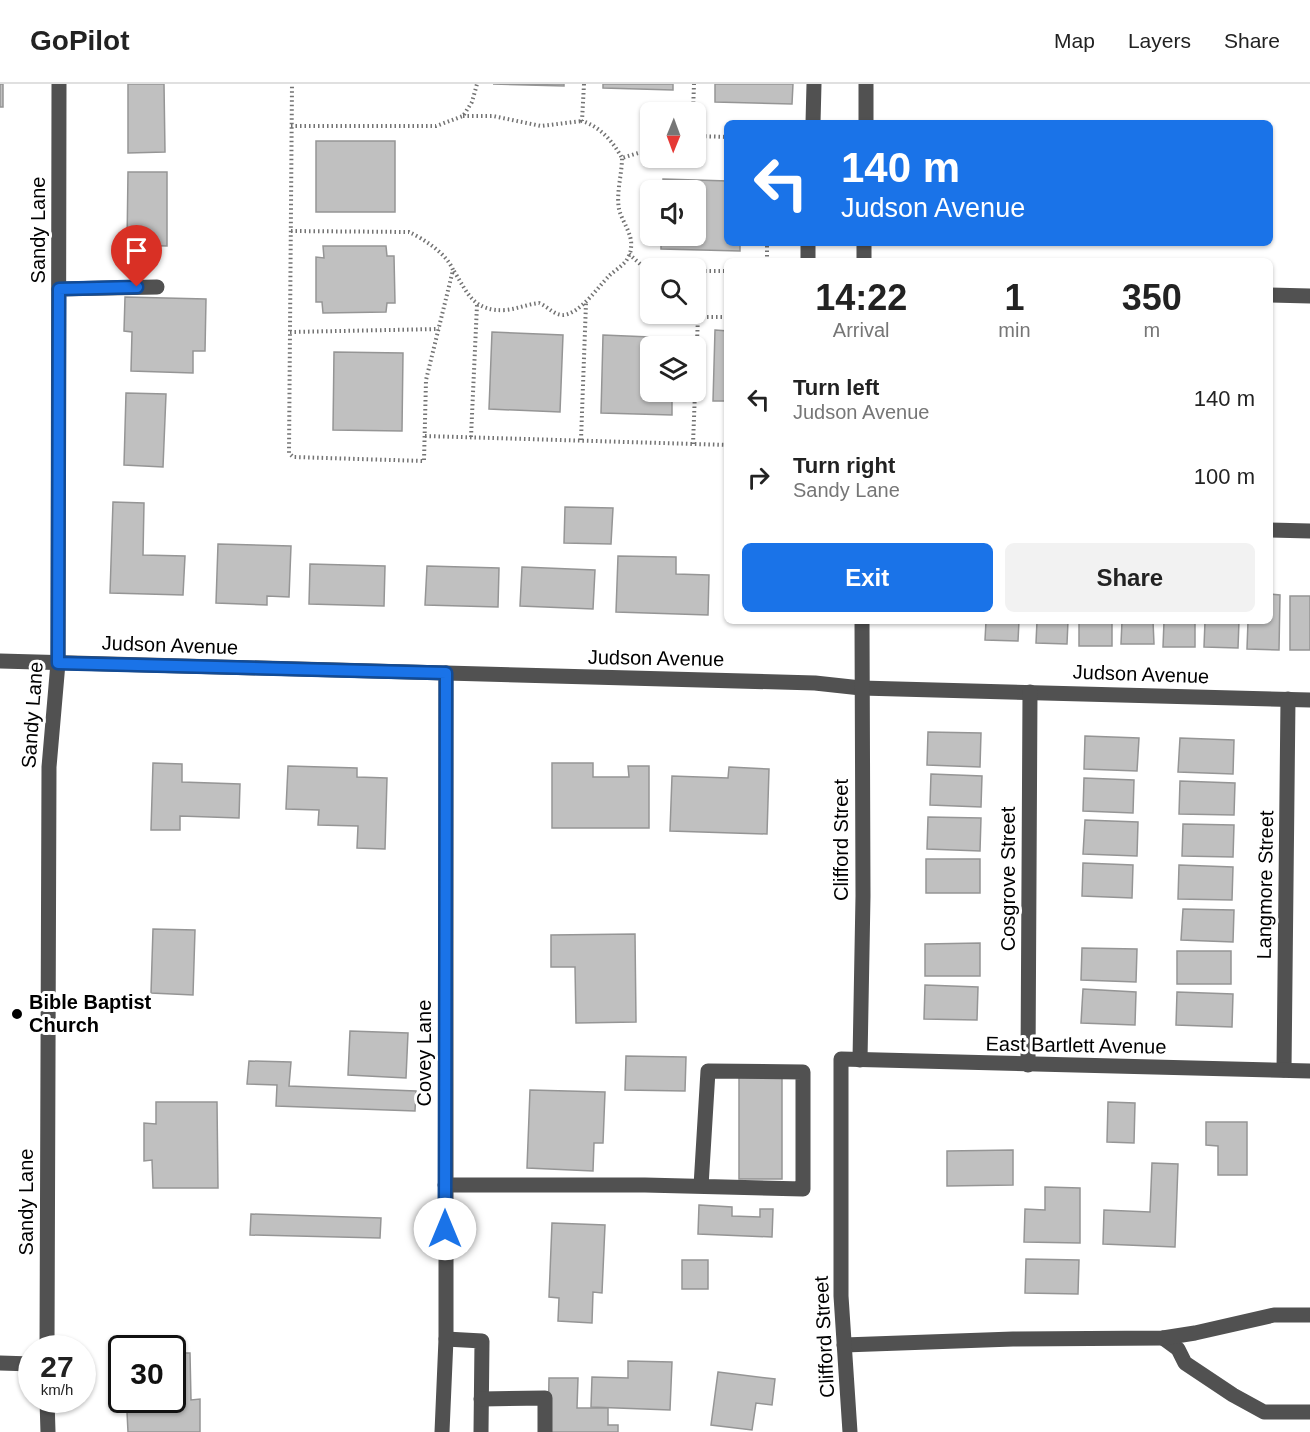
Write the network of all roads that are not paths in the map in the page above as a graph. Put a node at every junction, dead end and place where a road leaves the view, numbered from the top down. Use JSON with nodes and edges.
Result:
{"nodes":[{"id":1,"x":59,"y":84,"type":"edge"},
{"id":2,"x":814,"y":84,"type":"edge"},
{"id":3,"x":866,"y":84,"type":"edge"},
{"id":4,"x":813,"y":120,"type":"edge"},
{"id":5,"x":866,"y":120,"type":"edge"},
{"id":6,"x":157,"y":287,"type":"dead end"},
{"id":7,"x":59,"y":289,"type":"junction"},
{"id":8,"x":1273,"y":295,"type":"edge"},
{"id":9,"x":1310,"y":296,"type":"edge"},
{"id":10,"x":1273,"y":530,"type":"edge"},
{"id":11,"x":1310,"y":531,"type":"edge"},
{"id":12,"x":862,"y":624,"type":"edge"},
{"id":13,"x":0,"y":661,"type":"edge"},
{"id":14,"x":58,"y":663,"type":"junction"},
{"id":15,"x":446,"y":673,"type":"junction"},
{"id":16,"x":861,"y":688,"type":"junction"},
{"id":17,"x":1030,"y":692,"type":"junction"},
{"id":18,"x":1288,"y":699,"type":"junction"},
{"id":19,"x":1310,"y":700,"type":"edge"},
{"id":20,"x":841,"y":1059,"type":"joint"},
{"id":21,"x":860,"y":1060,"type":"junction"},
{"id":22,"x":1028,"y":1065,"type":"junction"},
{"id":23,"x":1284,"y":1070,"type":"junction"},
{"id":24,"x":1310,"y":1071,"type":"edge"},
{"id":25,"x":445,"y":1185,"type":"junction"},
{"id":26,"x":701,"y":1186,"type":"junction"},
{"id":27,"x":1310,"y":1315,"type":"edge"},
{"id":28,"x":47,"y":1335,"type":"edge"},
{"id":29,"x":1164,"y":1338,"type":"junction"},
{"id":30,"x":446,"y":1339,"type":"junction"},
{"id":31,"x":844,"y":1345,"type":"junction"},
{"id":32,"x":0,"y":1363,"type":"edge"},
{"id":33,"x":18,"y":1364,"type":"edge"},
{"id":34,"x":481,"y":1399,"type":"junction"},
{"id":35,"x":1310,"y":1412,"type":"edge"},
{"id":36,"x":47,"y":1413,"type":"edge"},
{"id":37,"x":48,"y":1432,"type":"edge"},
{"id":38,"x":442,"y":1432,"type":"edge"},
{"id":39,"x":481,"y":1432,"type":"edge"},
{"id":40,"x":544,"y":1432,"type":"edge"},
{"id":41,"x":850,"y":1432,"type":"edge"}],
"edges":[{"from":1,"to":7,"type":"street","name":"Sandy Lane"},
{"from":2,"to":4,"type":"street"},
{"from":3,"to":5,"type":"street"},
{"from":6,"to":7,"type":"street"},
{"from":7,"to":14,"type":"street","name":"Sandy Lane"},
{"from":8,"to":9,"type":"street"},
{"from":10,"to":11,"type":"street"},
{"from":12,"to":16,"type":"street","name":"Clifford Street"},
{"from":13,"to":14,"type":"street","name":"Judson Avenue"},
{"from":14,"to":15,"type":"street","name":"Judson Avenue"},
{"from":14,"to":28,"type":"street","name":"Sandy Lane"},
{"from":15,"to":16,"type":"street","name":"Judson Avenue"},
{"from":15,"to":25,"type":"street","name":"Covey Lane"},
{"from":16,"to":17,"type":"street","name":"Judson Avenue"},
{"from":16,"to":21,"type":"street","name":"Clifford Street"},
{"from":17,"to":18,"type":"street","name":"Judson Avenue"},
{"from":17,"to":22,"type":"street","name":"Cosgrove Street"},
{"from":18,"to":19,"type":"street","name":"Judson Avenue"},
{"from":18,"to":23,"type":"street","name":"Langmore Street"},
{"from":20,"to":21,"type":"street","name":"East Bartlett Avenue"},
{"from":20,"to":31,"type":"street","name":"Clifford Street"},
{"from":21,"to":22,"type":"street","name":"East Bartlett Avenue"},
{"from":22,"to":23,"type":"street","name":"East Bartlett Avenue"},
{"from":23,"to":24,"type":"street","name":"East Bartlett Avenue"},
{"from":25,"to":26,"type":"street"},
{"from":25,"to":30,"type":"street","name":"Covey Lane"},
{"from":26,"to":26,"type":"street"},
{"from":27,"to":29,"type":"street"},
{"from":29,"to":31,"type":"street"},
{"from":29,"to":35,"type":"street"},
{"from":30,"to":34,"type":"street"},
{"from":30,"to":38,"type":"street","name":"Covey Lane"},
{"from":31,"to":41,"type":"street","name":"Clifford Street"},
{"from":32,"to":33,"type":"street"},
{"from":34,"to":39,"type":"street"},
{"from":34,"to":40,"type":"street"},
{"from":36,"to":37,"type":"street"}]}
